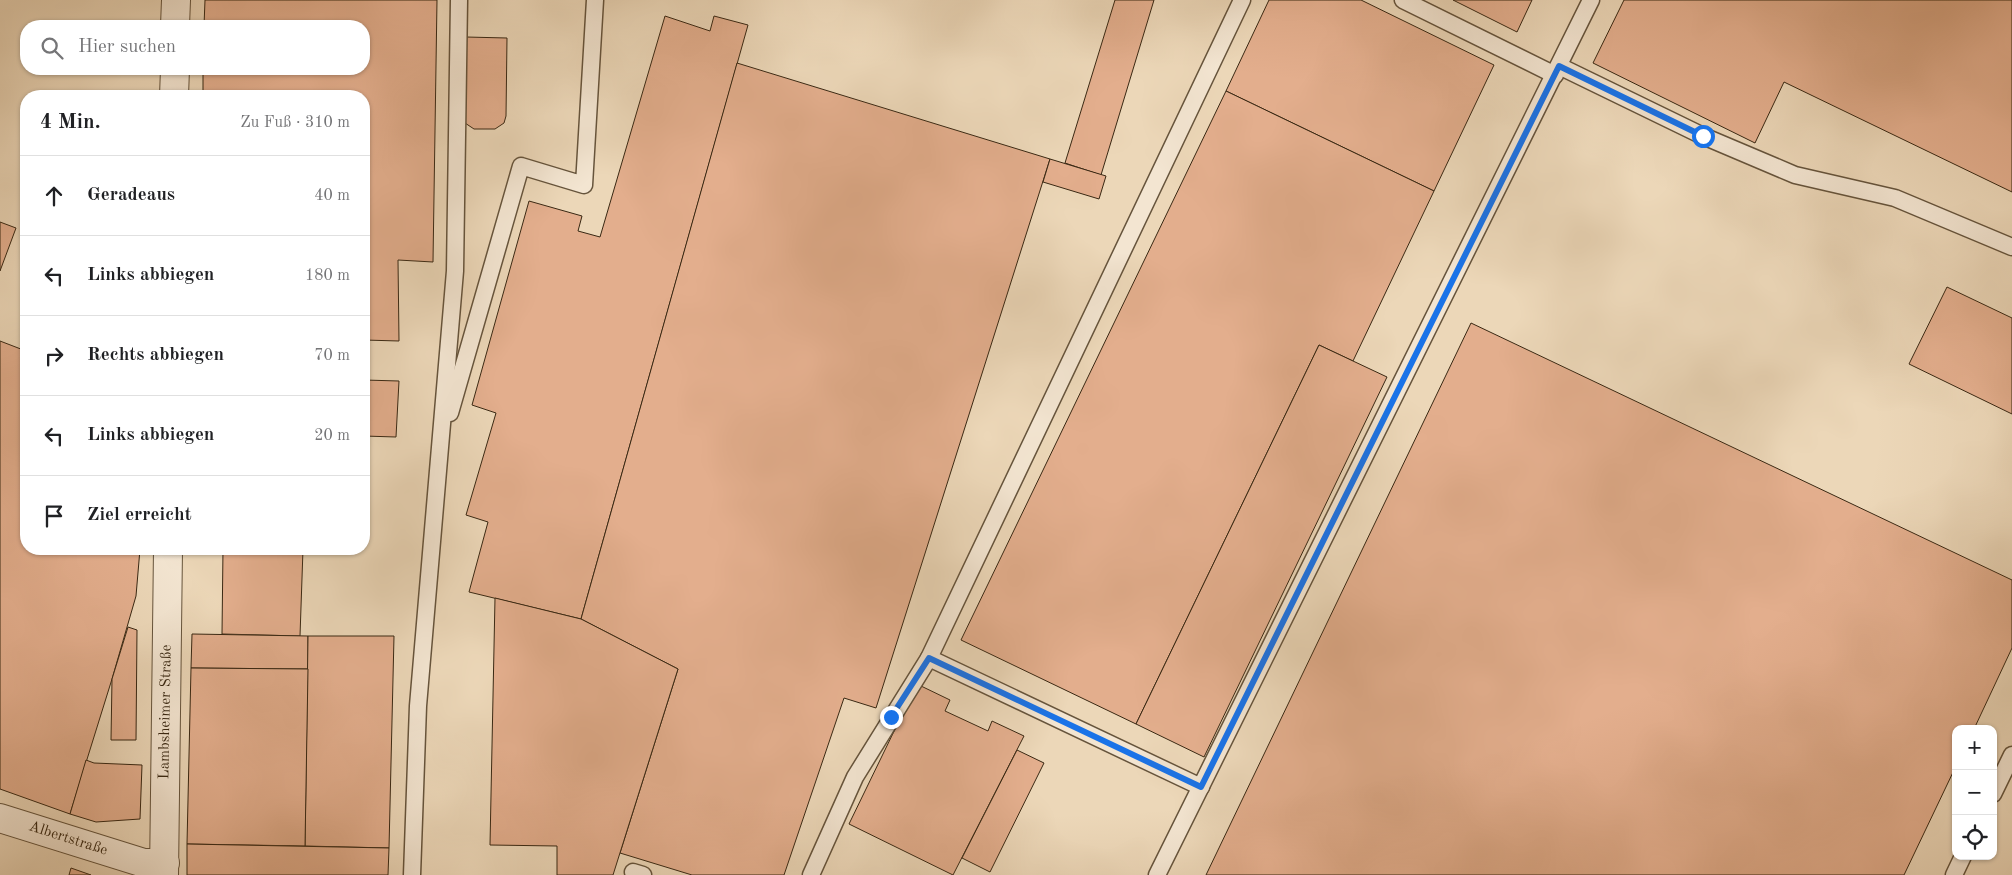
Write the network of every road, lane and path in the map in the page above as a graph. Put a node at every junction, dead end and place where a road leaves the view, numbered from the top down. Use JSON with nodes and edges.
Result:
{"nodes":[{"id":1,"x":176,"y":0,"type":"edge"},
{"id":2,"x":459,"y":0,"type":"edge"},
{"id":3,"x":595,"y":0,"type":"edge"},
{"id":4,"x":1242,"y":0,"type":"edge"},
{"id":5,"x":1403,"y":0,"type":"edge"},
{"id":6,"x":1592,"y":0,"type":"edge"},
{"id":7,"x":176,"y":20,"type":"edge"},
{"id":8,"x":1557,"y":70,"type":"junction"},
{"id":9,"x":175,"y":75,"type":"edge"},
{"id":10,"x":174,"y":90,"type":"edge"},
{"id":11,"x":2012,"y":247,"type":"edge"},
{"id":12,"x":440,"y":453,"type":"junction"},
{"id":13,"x":168,"y":555,"type":"edge"},
{"id":14,"x":929,"y":658,"type":"junction"},
{"id":15,"x":2012,"y":755,"type":"edge"},
{"id":16,"x":1997,"y":786,"type":"edge"},
{"id":17,"x":1201,"y":787,"type":"junction"},
{"id":18,"x":0,"y":818,"type":"edge"},
{"id":19,"x":1961,"y":860,"type":"edge"},
{"id":20,"x":164,"y":869,"type":"edge"},
{"id":21,"x":412,"y":875,"type":"edge"},
{"id":22,"x":811,"y":875,"type":"edge"},
{"id":23,"x":1157,"y":875,"type":"edge"},
{"id":24,"x":1954,"y":875,"type":"edge"}],
"edges":[{"from":1,"to":7,"type":"street"},
{"from":2,"to":12,"type":"lane"},
{"from":3,"to":12,"type":"lane"},
{"from":4,"to":14,"type":"lane"},
{"from":5,"to":8,"type":"lane"},
{"from":6,"to":8,"type":"lane"},
{"from":8,"to":11,"type":"lane"},
{"from":8,"to":17,"type":"lane"},
{"from":9,"to":10,"type":"street"},
{"from":12,"to":21,"type":"lane"},
{"from":13,"to":20,"type":"street","name":"Lambsheimer Straße"},
{"from":14,"to":17,"type":"lane"},
{"from":14,"to":22,"type":"lane"},
{"from":15,"to":16,"type":"lane"},
{"from":17,"to":23,"type":"lane"},
{"from":18,"to":20,"type":"street","name":"Albertstraße"},
{"from":19,"to":24,"type":"lane"}]}
